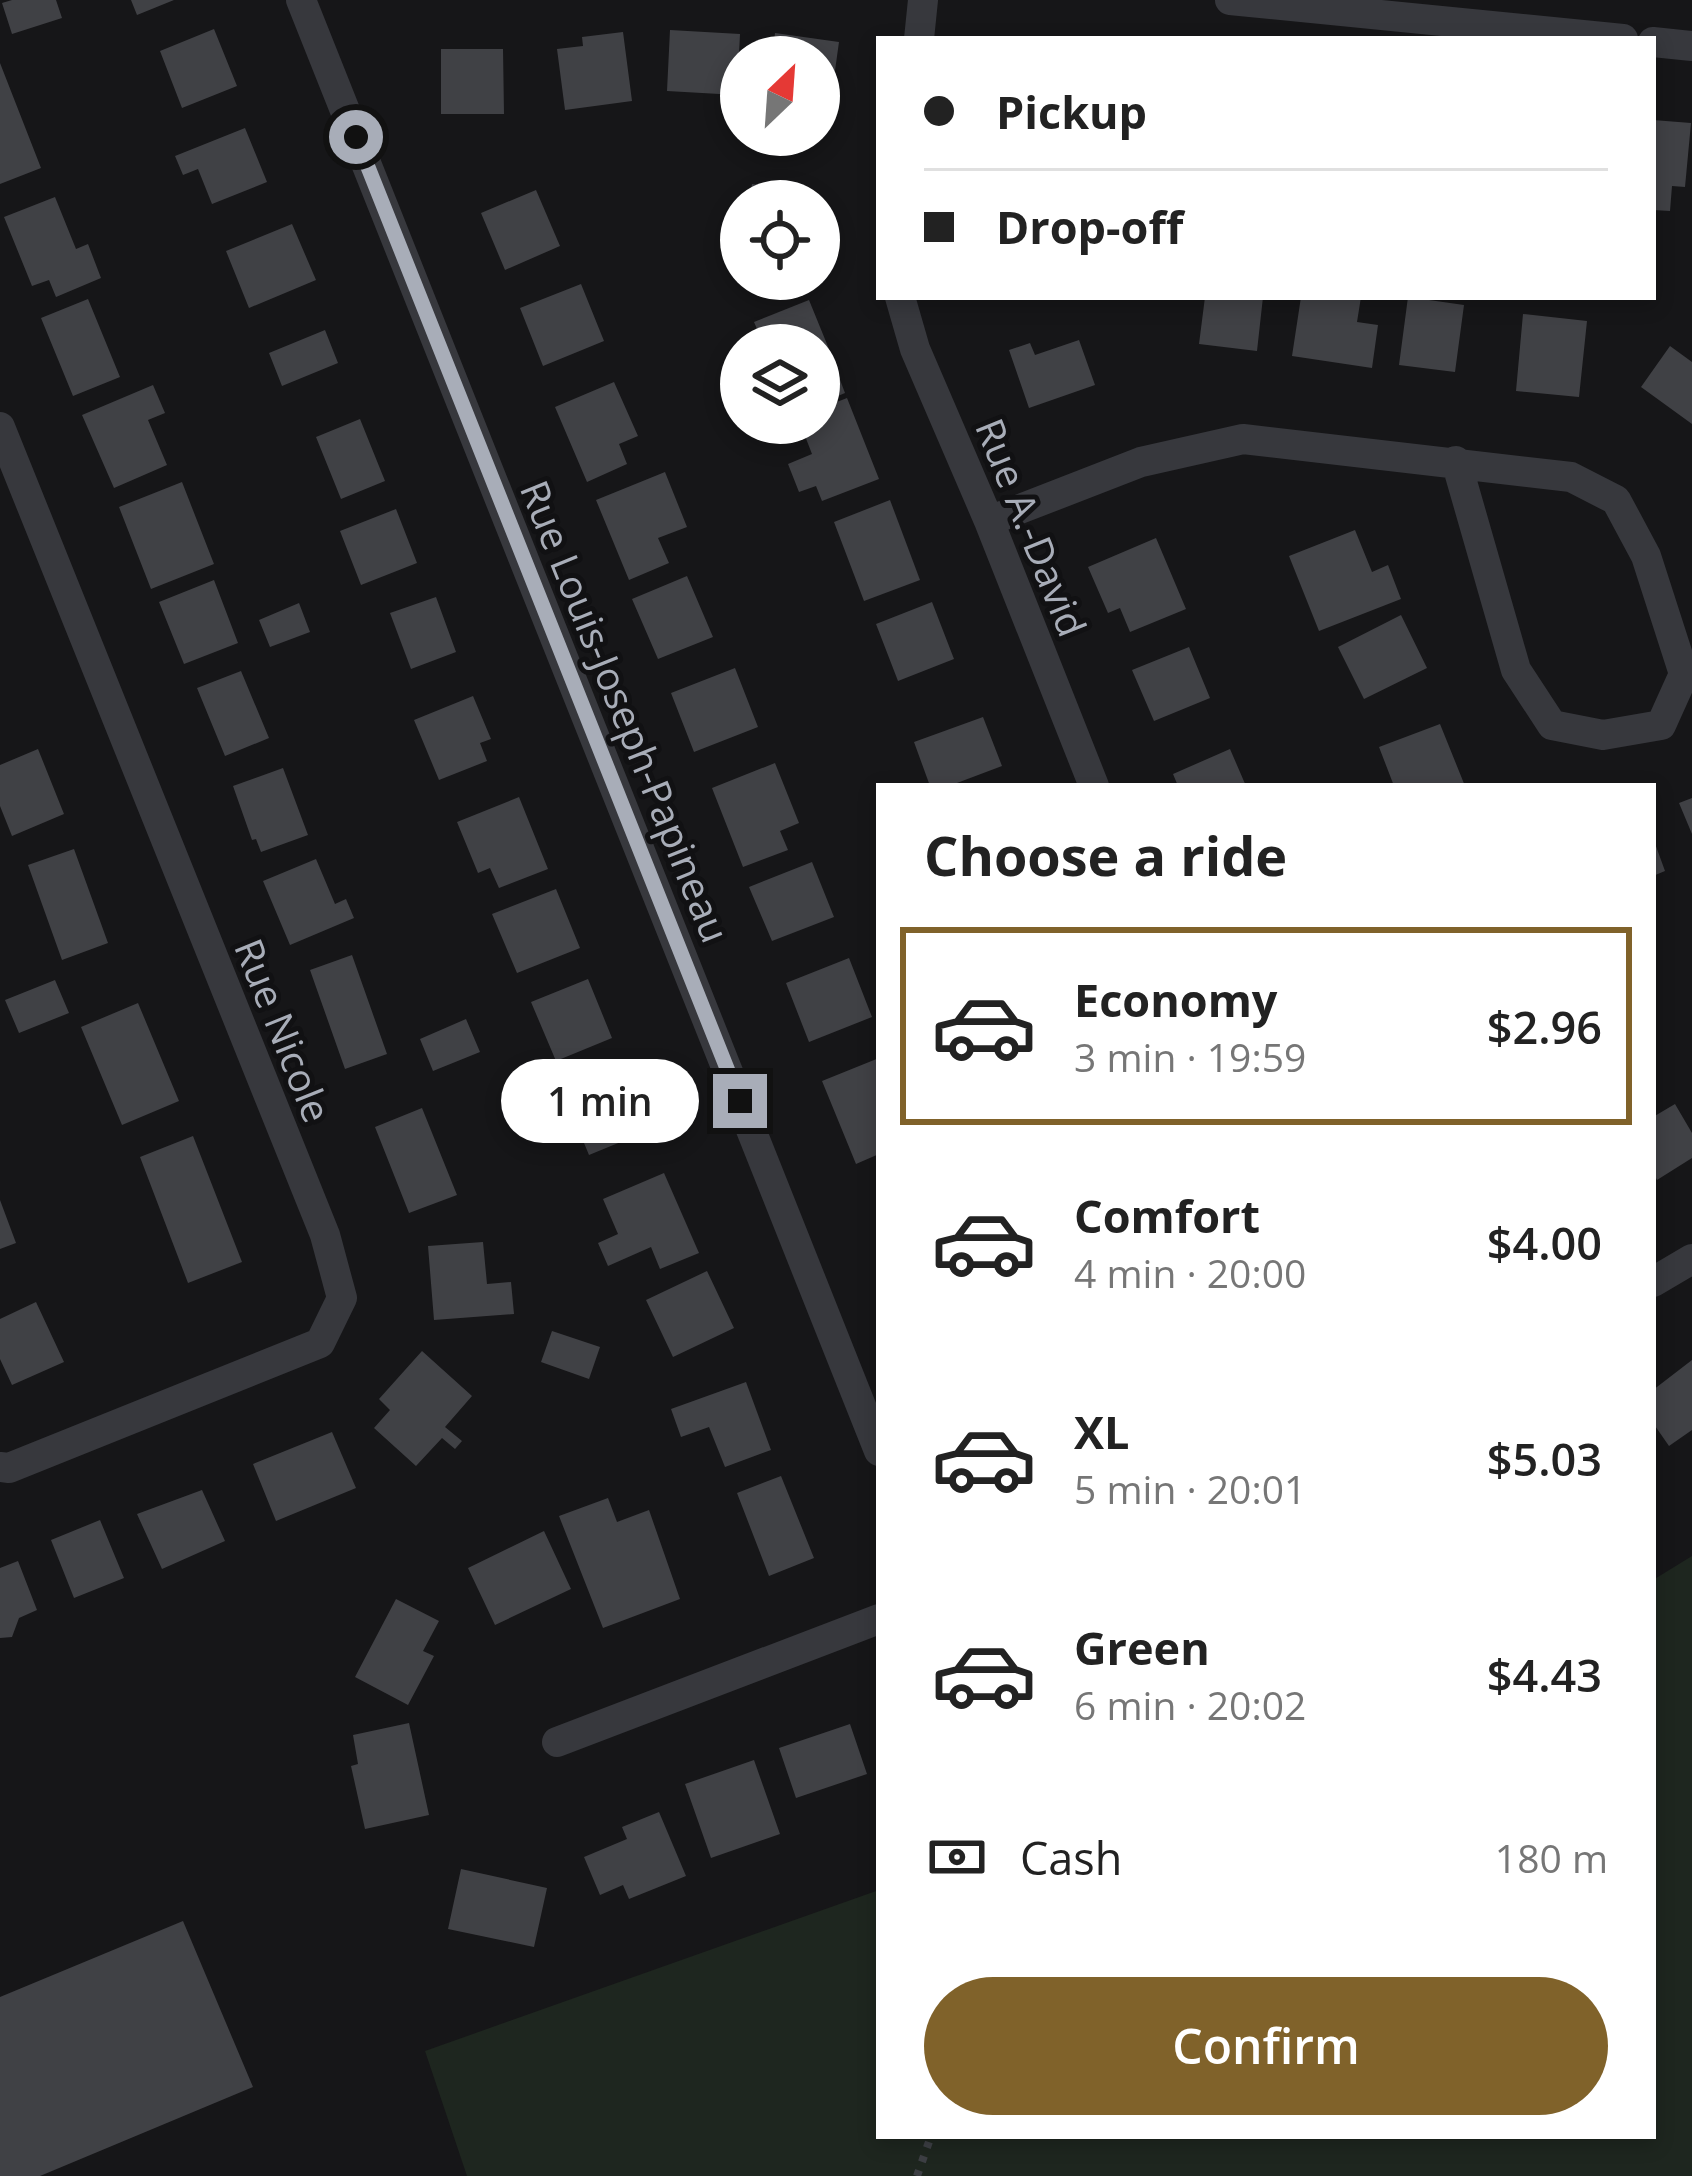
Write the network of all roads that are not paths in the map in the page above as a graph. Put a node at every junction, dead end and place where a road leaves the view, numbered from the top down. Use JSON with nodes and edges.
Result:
{"nodes":[{"id":1,"x":923,"y":0,"type":"edge"},
{"id":2,"x":1230,"y":0,"type":"edge"},
{"id":3,"x":310,"y":2,"type":"edge"},
{"id":4,"x":919,"y":36,"type":"edge"},
{"id":5,"x":1594,"y":36,"type":"edge"},
{"id":6,"x":1656,"y":42,"type":"edge"},
{"id":7,"x":1692,"y":46,"type":"edge"},
{"id":8,"x":901,"y":300,"type":"edge"},
{"id":9,"x":0,"y":427,"type":"edge"},
{"id":10,"x":1456,"y":461,"type":"junction"},
{"id":11,"x":989,"y":521,"type":"junction"},
{"id":12,"x":1093,"y":783,"type":"edge"},
{"id":13,"x":1692,"y":1259,"type":"edge"},
{"id":14,"x":1656,"y":1280,"type":"edge"},
{"id":15,"x":876,"y":1443,"type":"edge"},
{"id":16,"x":0,"y":1468,"type":"edge"},
{"id":17,"x":876,"y":1620,"type":"edge"},
{"id":18,"x":557,"y":1742,"type":"dead end"}],
"edges":[{"from":1,"to":4,"type":"street"},
{"from":2,"to":5,"type":"street"},
{"from":3,"to":15,"type":"street","name":"Rue Louis-Joseph-Papineau"},
{"from":6,"to":7,"type":"street"},
{"from":8,"to":11,"type":"street","name":"Rue A.-David"},
{"from":9,"to":16,"type":"street","name":"Rue Nicole"},
{"from":10,"to":10,"type":"street"},
{"from":10,"to":11,"type":"street"},
{"from":11,"to":12,"type":"street","name":"Rue A.-David"},
{"from":13,"to":14,"type":"street"},
{"from":17,"to":18,"type":"street"}]}
